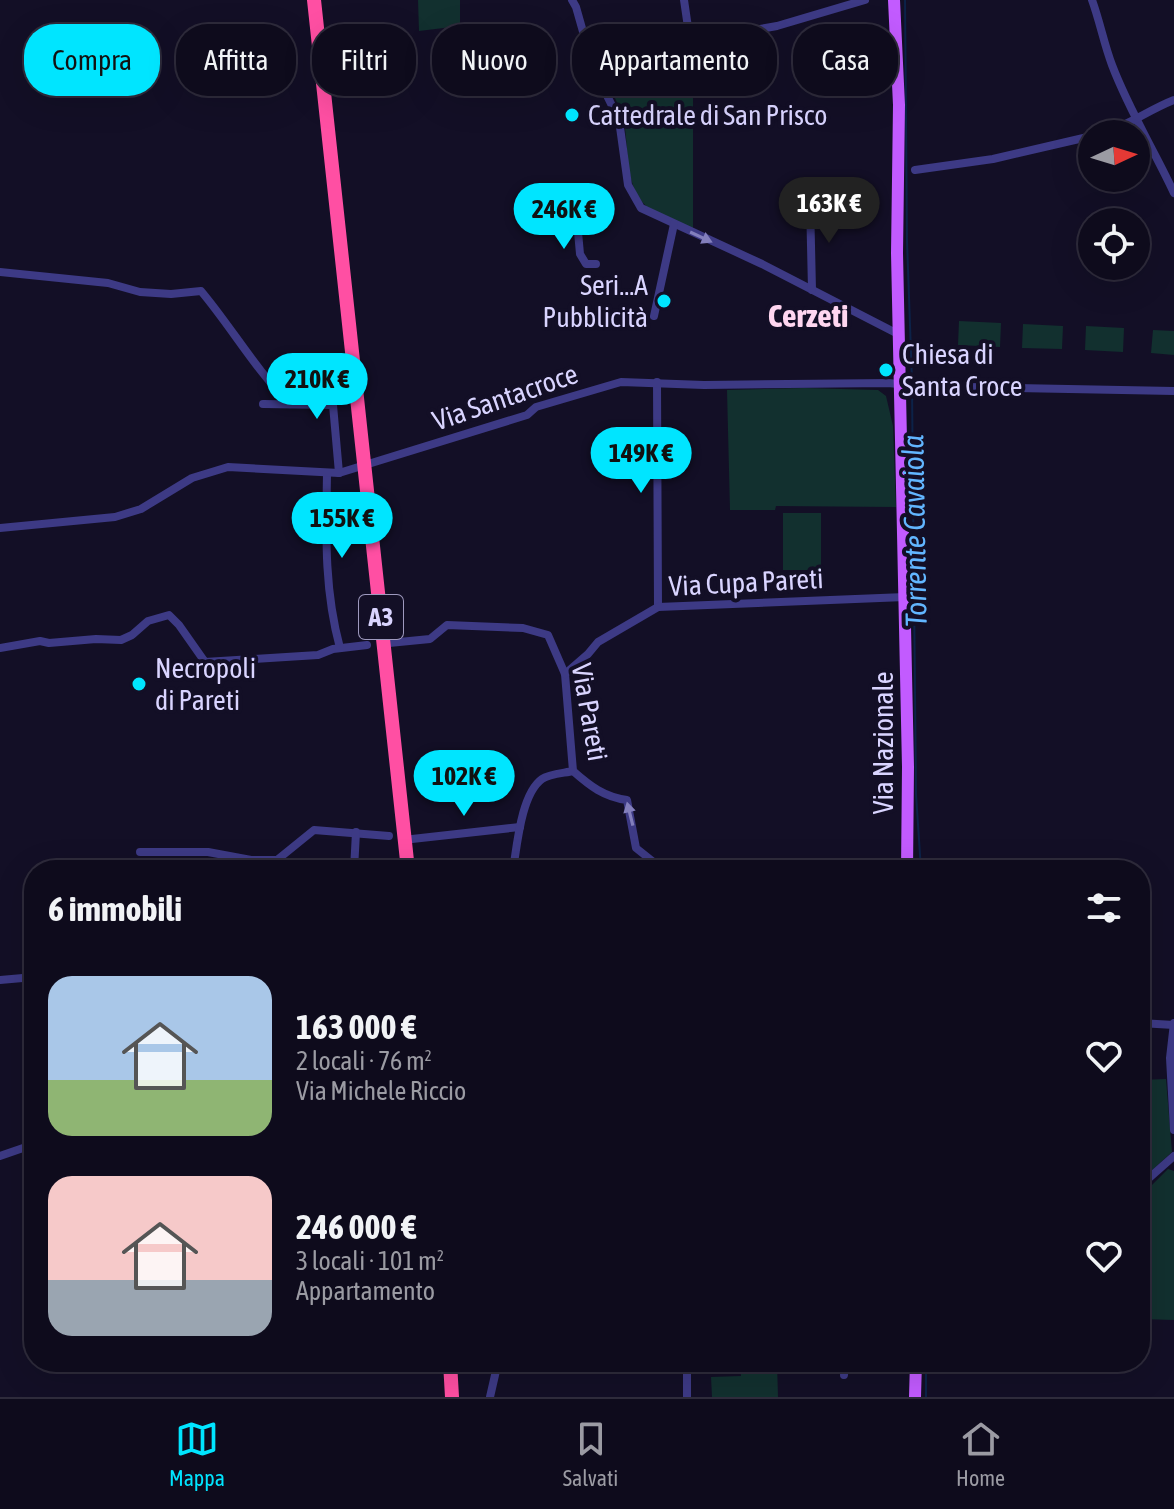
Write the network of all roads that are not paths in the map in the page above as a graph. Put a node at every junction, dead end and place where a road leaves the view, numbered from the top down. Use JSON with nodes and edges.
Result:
{"nodes":[{"id":1,"x":305,"y":0,"type":"edge"},
{"id":2,"x":314,"y":0,"type":"edge"},
{"id":3,"x":684,"y":0,"type":"edge"},
{"id":4,"x":865,"y":0,"type":"edge"},
{"id":5,"x":894,"y":0,"type":"edge"},
{"id":6,"x":1092,"y":0,"type":"edge"},
{"id":7,"x":574,"y":2,"type":"edge"},
{"id":8,"x":580,"y":24,"type":"edge"},
{"id":9,"x":688,"y":24,"type":"edge"},
{"id":10,"x":777,"y":26,"type":"edge"},
{"id":11,"x":607,"y":96,"type":"edge"},
{"id":12,"x":1174,"y":100,"type":"edge"},
{"id":13,"x":1136,"y":119,"type":"junction"},
{"id":14,"x":1078,"y":139,"type":"edge"},
{"id":15,"x":915,"y":170,"type":"dead end"},
{"id":16,"x":1174,"y":193,"type":"edge"},
{"id":17,"x":575,"y":199,"type":"dead end"},
{"id":18,"x":810,"y":201,"type":"dead end"},
{"id":19,"x":674,"y":224,"type":"junction"},
{"id":20,"x":596,"y":264,"type":"dead end"},
{"id":21,"x":0,"y":272,"type":"edge"},
{"id":22,"x":812,"y":290,"type":"junction"},
{"id":23,"x":654,"y":316,"type":"dead end"},
{"id":24,"x":898,"y":334,"type":"junction"},
{"id":25,"x":657,"y":382,"type":"junction"},
{"id":26,"x":901,"y":382,"type":"junction"},
{"id":27,"x":1174,"y":391,"type":"edge"},
{"id":28,"x":263,"y":404,"type":"dead end"},
{"id":29,"x":290,"y":404,"type":"junction"},
{"id":30,"x":339,"y":473,"type":"junction"},
{"id":31,"x":327,"y":474,"type":"junction"},
{"id":32,"x":0,"y":528,"type":"edge"},
{"id":33,"x":905,"y":597,"type":"junction"},
{"id":34,"x":658,"y":607,"type":"junction"},
{"id":35,"x":389,"y":643,"type":"dead end"},
{"id":36,"x":367,"y":645,"type":"dead end"},
{"id":37,"x":0,"y":648,"type":"edge"},
{"id":38,"x":340,"y":648,"type":"junction"},
{"id":39,"x":565,"y":674,"type":"junction"},
{"id":40,"x":573,"y":771,"type":"junction"},
{"id":41,"x":520,"y":827,"type":"junction"},
{"id":42,"x":356,"y":832,"type":"junction"},
{"id":43,"x":389,"y":836,"type":"dead end"},
{"id":44,"x":412,"y":839,"type":"dead end"},
{"id":45,"x":140,"y":852,"type":"dead end"},
{"id":46,"x":251,"y":860,"type":"joint"},
{"id":47,"x":355,"y":860,"type":"edge"},
{"id":48,"x":398,"y":860,"type":"edge"},
{"id":49,"x":407,"y":860,"type":"edge"},
{"id":50,"x":515,"y":860,"type":"edge"},
{"id":51,"x":651,"y":860,"type":"edge"},
{"id":52,"x":907,"y":860,"type":"edge"},
{"id":53,"x":24,"y":978,"type":"edge"},
{"id":54,"x":0,"y":980,"type":"edge"},
{"id":55,"x":1150,"y":1023,"type":"edge"},
{"id":56,"x":1174,"y":1024,"type":"edge"},
{"id":57,"x":1174,"y":1130,"type":"edge"},
{"id":58,"x":24,"y":1148,"type":"edge"},
{"id":59,"x":1174,"y":1153,"type":"edge"},
{"id":60,"x":0,"y":1156,"type":"edge"},
{"id":61,"x":1150,"y":1176,"type":"edge"},
{"id":62,"x":451,"y":1372,"type":"edge"},
{"id":63,"x":460,"y":1372,"type":"edge"},
{"id":64,"x":496,"y":1372,"type":"edge"},
{"id":65,"x":687,"y":1372,"type":"edge"},
{"id":66,"x":844,"y":1372,"type":"edge"},
{"id":67,"x":916,"y":1372,"type":"edge"},
{"id":68,"x":844,"y":1375,"type":"dead end"},
{"id":69,"x":452,"y":1397,"type":"edge"},
{"id":70,"x":461,"y":1397,"type":"edge"},
{"id":71,"x":490,"y":1397,"type":"edge"},
{"id":72,"x":687,"y":1397,"type":"edge"},
{"id":73,"x":915,"y":1397,"type":"edge"}],
"edges":[{"from":1,"to":48,"type":"highway","number":"A3"},
{"from":2,"to":49,"type":"highway","number":"A3"},
{"from":3,"to":9,"type":"street"},
{"from":4,"to":10,"type":"street"},
{"from":5,"to":24,"type":"main road","name":"Via Nazionale"},
{"from":6,"to":13,"type":"street"},
{"from":7,"to":8,"type":"street"},
{"from":11,"to":19,"type":"street"},
{"from":12,"to":13,"type":"street"},
{"from":13,"to":16,"type":"street"},
{"from":14,"to":15,"type":"street"},
{"from":17,"to":20,"type":"street"},
{"from":18,"to":22,"type":"street"},
{"from":19,"to":22,"type":"street","one_way":true},
{"from":19,"to":23,"type":"street"},
{"from":21,"to":29,"type":"street"},
{"from":22,"to":24,"type":"street"},
{"from":24,"to":26,"type":"main road","name":"Via Nazionale"},
{"from":25,"to":26,"type":"street","name":"Via Santacroce"},
{"from":25,"to":30,"type":"street","name":"Via Santacroce"},
{"from":25,"to":34,"type":"street"},
{"from":26,"to":27,"type":"street","name":"Via Santacroce"},
{"from":26,"to":33,"type":"main road","name":"Via Nazionale"},
{"from":28,"to":29,"type":"street"},
{"from":29,"to":30,"type":"street"},
{"from":30,"to":31,"type":"street","name":"Via Santacroce"},
{"from":31,"to":32,"type":"street","name":"Via Santacroce"},
{"from":31,"to":38,"type":"street"},
{"from":33,"to":34,"type":"street","name":"Via Cupa Pareti"},
{"from":33,"to":52,"type":"main road","name":"Via Nazionale"},
{"from":34,"to":39,"type":"street","name":"Via Cupa Pareti"},
{"from":35,"to":39,"type":"street","name":"Via Pareti"},
{"from":36,"to":38,"type":"street"},
{"from":37,"to":38,"type":"street"},
{"from":39,"to":40,"type":"street","name":"Via Pareti"},
{"from":40,"to":41,"type":"street"},
{"from":51,"to":40,"type":"street","name":"Via Pareti","one_way":true},
{"from":41,"to":44,"type":"street"},
{"from":41,"to":50,"type":"street"},
{"from":42,"to":43,"type":"street"},
{"from":42,"to":46,"type":"street"},
{"from":42,"to":47,"type":"street"},
{"from":45,"to":46,"type":"street"},
{"from":53,"to":54,"type":"street"},
{"from":55,"to":56,"type":"street"},
{"from":56,"to":57,"type":"street"},
{"from":58,"to":60,"type":"street"},
{"from":59,"to":61,"type":"street"},
{"from":62,"to":69,"type":"highway"},
{"from":63,"to":70,"type":"highway"},
{"from":64,"to":71,"type":"street"},
{"from":65,"to":72,"type":"street"},
{"from":66,"to":68,"type":"street"},
{"from":67,"to":73,"type":"main road"}]}
